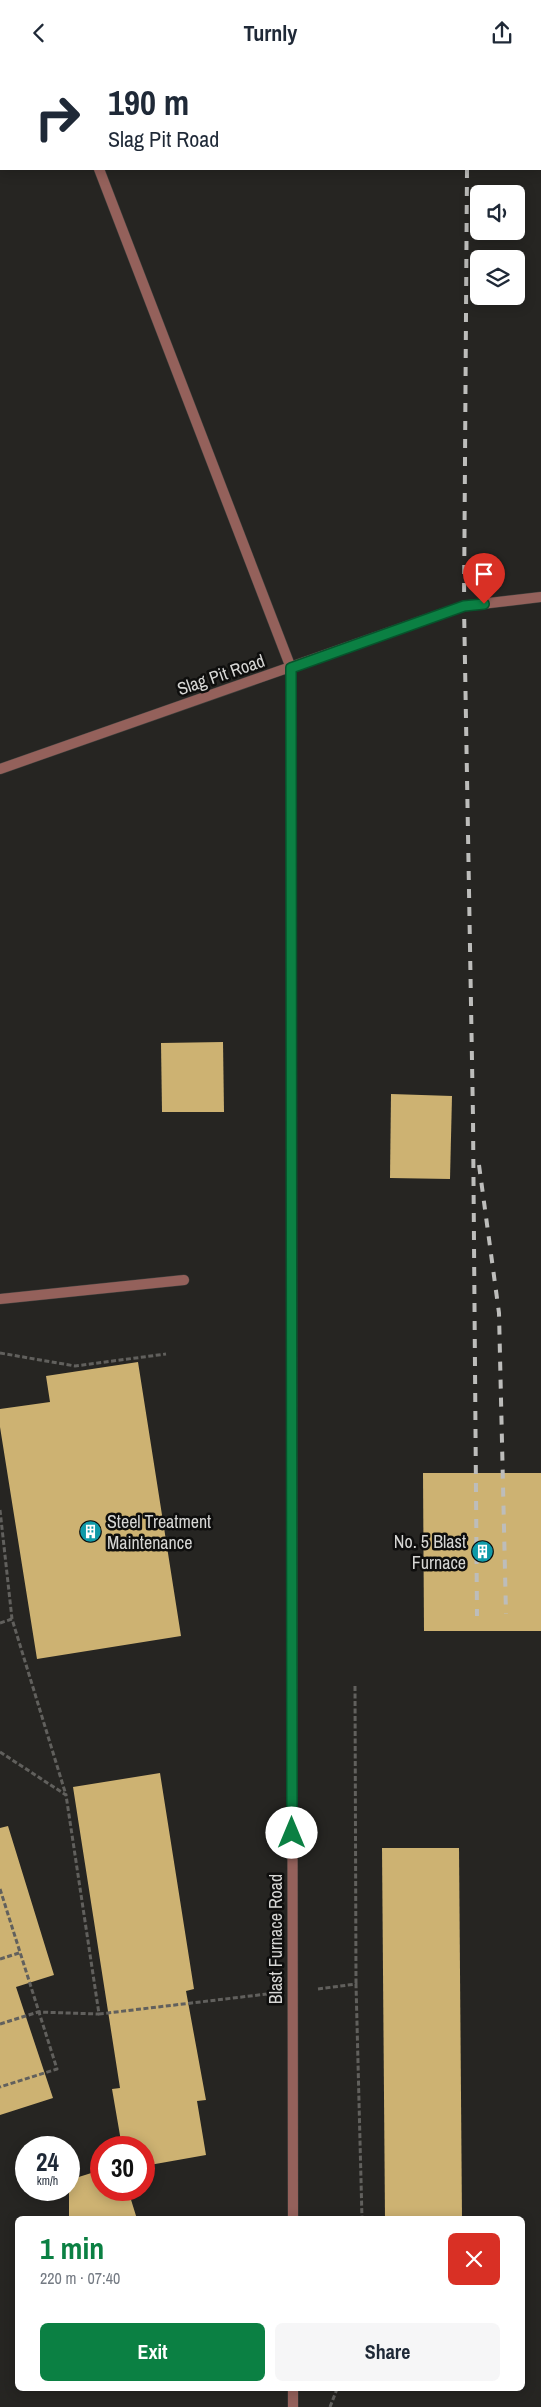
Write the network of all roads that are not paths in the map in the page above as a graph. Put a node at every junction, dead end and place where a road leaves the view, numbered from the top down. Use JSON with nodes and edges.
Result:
{"nodes":[{"id":1,"x":100,"y":170,"type":"edge"},
{"id":2,"x":541,"y":597,"type":"edge"},
{"id":3,"x":291,"y":668,"type":"junction"},
{"id":4,"x":0,"y":769,"type":"edge"},
{"id":5,"x":184,"y":1280,"type":"dead end"},
{"id":6,"x":0,"y":1299,"type":"edge"},
{"id":7,"x":293,"y":2216,"type":"edge"},
{"id":8,"x":293,"y":2391,"type":"edge"},
{"id":9,"x":293,"y":2407,"type":"edge"}],
"edges":[{"from":1,"to":3,"type":"street"},
{"from":2,"to":3,"type":"street","name":"Slag Pit Road"},
{"from":3,"to":4,"type":"street","name":"Slag Pit Road"},
{"from":3,"to":7,"type":"street","name":"Blast Furnace Road"},
{"from":5,"to":6,"type":"street"},
{"from":8,"to":9,"type":"street"}]}
